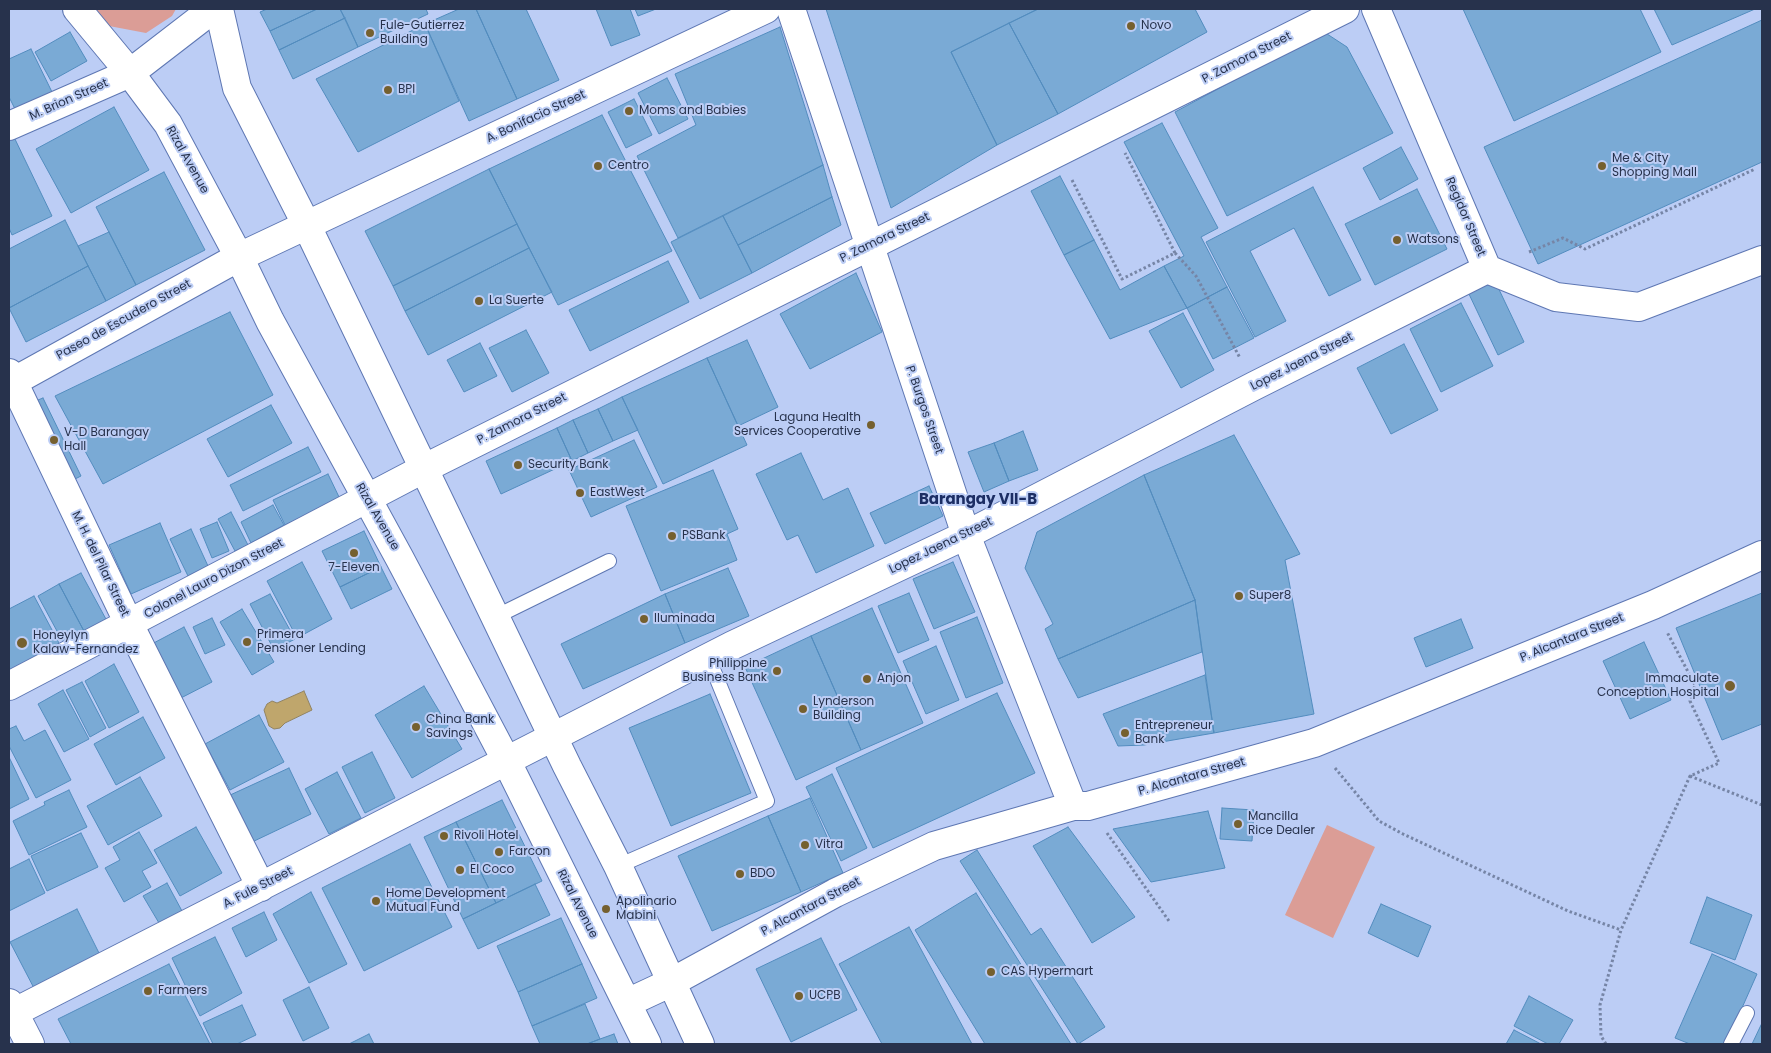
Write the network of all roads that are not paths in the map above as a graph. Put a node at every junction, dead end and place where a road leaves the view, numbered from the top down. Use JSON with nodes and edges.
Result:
{"nodes":[{"id":1,"x":77,"y":9,"type":"edge"},
{"id":2,"x":213,"y":9,"type":"edge"},
{"id":3,"x":219,"y":9,"type":"edge"},
{"id":4,"x":766,"y":9,"type":"edge"},
{"id":5,"x":791,"y":9,"type":"edge"},
{"id":6,"x":1345,"y":9,"type":"edge"},
{"id":7,"x":1376,"y":9,"type":"edge"},
{"id":8,"x":130,"y":73,"type":"junction"},
{"id":9,"x":9,"y":126,"type":"edge"},
{"id":10,"x":306,"y":224,"type":"junction"},
{"id":11,"x":869,"y":246,"type":"junction"},
{"id":12,"x":239,"y":257,"type":"junction"},
{"id":13,"x":1762,"y":260,"type":"edge"},
{"id":14,"x":1487,"y":269,"type":"junction"},
{"id":15,"x":10,"y":380,"type":"edge"},
{"id":16,"x":424,"y":468,"type":"junction"},
{"id":17,"x":366,"y":500,"type":"junction"},
{"id":18,"x":966,"y":535,"type":"junction"},
{"id":19,"x":1762,"y":555,"type":"edge"},
{"id":20,"x":609,"y":561,"type":"dead end"},
{"id":21,"x":495,"y":617,"type":"junction"},
{"id":22,"x":129,"y":624,"type":"junction"},
{"id":23,"x":708,"y":658,"type":"junction"},
{"id":24,"x":9,"y":686,"type":"edge"},
{"id":25,"x":553,"y":737,"type":"junction"},
{"id":26,"x":506,"y":760,"type":"junction"},
{"id":27,"x":1081,"y":806,"type":"junction"},
{"id":28,"x":618,"y":866,"type":"junction"},
{"id":29,"x":261,"y":887,"type":"junction"},
{"id":30,"x":672,"y":982,"type":"junction"},
{"id":31,"x":627,"y":1003,"type":"junction"},
{"id":32,"x":10,"y":1010,"type":"edge"},
{"id":33,"x":1747,"y":1013,"type":"dead end"},
{"id":34,"x":30,"y":1044,"type":"edge"},
{"id":35,"x":647,"y":1044,"type":"edge"},
{"id":36,"x":700,"y":1044,"type":"edge"},
{"id":37,"x":1731,"y":1044,"type":"edge"}],
"edges":[{"from":1,"to":8,"type":"street","name":"Rizal Avenue"},
{"from":2,"to":8,"type":"street","name":"M. Brion Street"},
{"from":3,"to":10,"type":"street"},
{"from":4,"to":10,"type":"street","name":"A. Bonifacio Street"},
{"from":5,"to":11,"type":"street","name":"P. Burgos Street"},
{"from":6,"to":11,"type":"street","name":"P. Zamora Street"},
{"from":7,"to":14,"type":"street","name":"Regidor Street"},
{"from":8,"to":9,"type":"street","name":"M. Brion Street"},
{"from":8,"to":12,"type":"street","name":"Rizal Avenue"},
{"from":10,"to":12,"type":"street","name":"A. Bonifacio Street"},
{"from":10,"to":16,"type":"street"},
{"from":11,"to":16,"type":"street","name":"P. Zamora Street"},
{"from":11,"to":18,"type":"street","name":"P. Burgos Street"},
{"from":12,"to":15,"type":"street","name":"Paseo de Escudero Street"},
{"from":12,"to":17,"type":"street","name":"Rizal Avenue"},
{"from":13,"to":14,"type":"street","name":"Regidor Street"},
{"from":14,"to":18,"type":"street","name":"Lopez Jaena Street"},
{"from":15,"to":22,"type":"street","name":"M. H. del Pilar Street"},
{"from":16,"to":17,"type":"street","name":"P. Zamora Street"},
{"from":16,"to":21,"type":"street"},
{"from":17,"to":22,"type":"street","name":"Colonel Lauro Dizon Street"},
{"from":17,"to":26,"type":"street","name":"Rizal Avenue"},
{"from":18,"to":23,"type":"street","name":"Lopez Jaena Street"},
{"from":18,"to":27,"type":"street","name":"P. Burgos Street"},
{"from":19,"to":27,"type":"street","name":"P. Alcantara Street"},
{"from":20,"to":21,"type":"lane"},
{"from":21,"to":25,"type":"street"},
{"from":22,"to":24,"type":"street","name":"Colonel Lauro Dizon Street"},
{"from":22,"to":29,"type":"street","name":"M. H. del Pilar Street"},
{"from":23,"to":25,"type":"street","name":"Lopez Jaena Street"},
{"from":23,"to":28,"type":"lane"},
{"from":25,"to":26,"type":"street","name":"A. Fule Street"},
{"from":25,"to":28,"type":"street"},
{"from":26,"to":29,"type":"street","name":"A. Fule Street"},
{"from":26,"to":31,"type":"street","name":"Rizal Avenue"},
{"from":27,"to":30,"type":"street","name":"P. Alcantara Street"},
{"from":28,"to":30,"type":"street"},
{"from":29,"to":32,"type":"street","name":"A. Fule Street"},
{"from":30,"to":31,"type":"street","name":"P. Alcantara Street"},
{"from":30,"to":36,"type":"street"},
{"from":31,"to":35,"type":"street","name":"Rizal Avenue"},
{"from":32,"to":34,"type":"street"},
{"from":33,"to":37,"type":"lane"}]}
